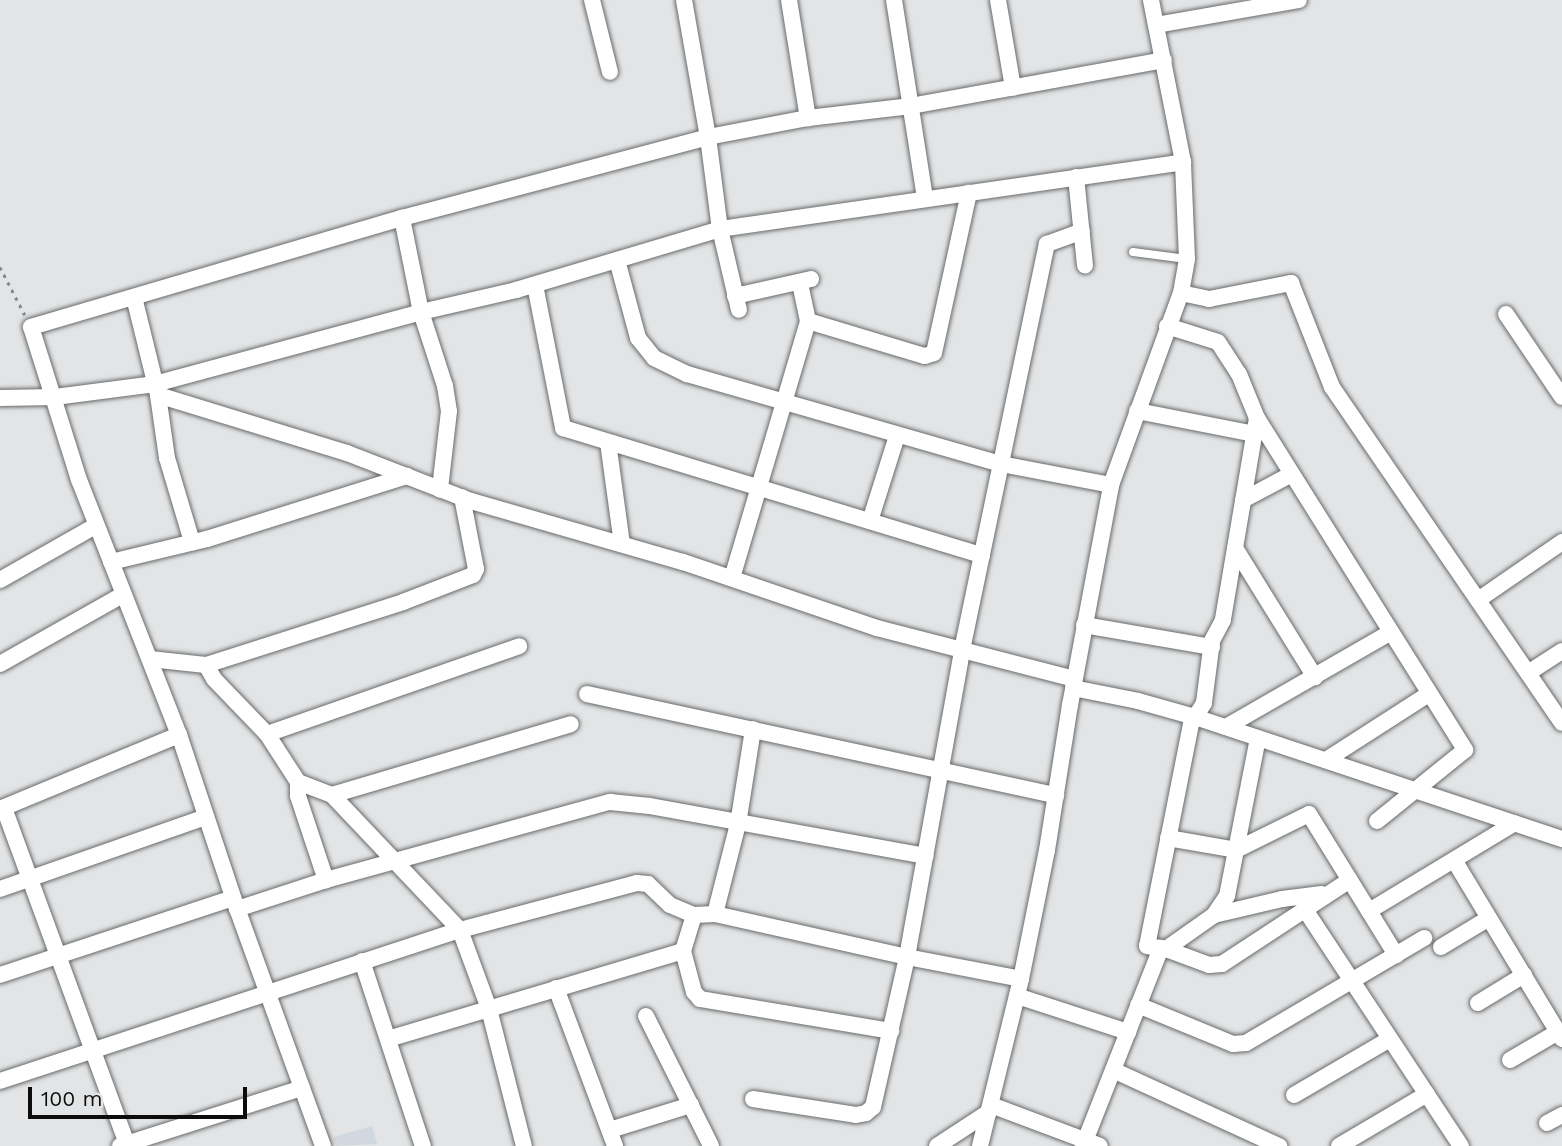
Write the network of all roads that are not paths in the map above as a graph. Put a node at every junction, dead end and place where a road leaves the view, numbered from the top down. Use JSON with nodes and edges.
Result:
{"nodes":[{"id":1,"x":592,"y":0,"type":"edge"},
{"id":2,"x":684,"y":0,"type":"edge"},
{"id":3,"x":789,"y":0,"type":"edge"},
{"id":4,"x":894,"y":0,"type":"edge"},
{"id":5,"x":998,"y":0,"type":"edge"},
{"id":6,"x":1151,"y":0,"type":"edge"},
{"id":7,"x":1299,"y":0,"type":"edge"},
{"id":8,"x":1156,"y":25,"type":"junction"},
{"id":9,"x":1164,"y":60,"type":"junction"},
{"id":10,"x":610,"y":72,"type":"dead end"},
{"id":11,"x":1013,"y":88,"type":"junction"},
{"id":12,"x":911,"y":106,"type":"junction"},
{"id":13,"x":808,"y":118,"type":"junction"},
{"id":14,"x":708,"y":137,"type":"junction"},
{"id":15,"x":1184,"y":162,"type":"junction"},
{"id":16,"x":1076,"y":177,"type":"junction"},
{"id":17,"x":969,"y":193,"type":"junction"},
{"id":18,"x":925,"y":199,"type":"junction"},
{"id":19,"x":402,"y":218,"type":"junction"},
{"id":20,"x":720,"y":229,"type":"junction"},
{"id":21,"x":1082,"y":231,"type":"junction"},
{"id":22,"x":1133,"y":252,"type":"dead end"},
{"id":23,"x":1187,"y":259,"type":"junction"},
{"id":24,"x":617,"y":260,"type":"junction"},
{"id":25,"x":1086,"y":266,"type":"dead end"},
{"id":26,"x":535,"y":285,"type":"junction"},
{"id":27,"x":1181,"y":293,"type":"junction"},
{"id":28,"x":134,"y":297,"type":"junction"},
{"id":29,"x":421,"y":312,"type":"junction"},
{"id":30,"x":1506,"y":314,"type":"dead end"},
{"id":31,"x":808,"y":321,"type":"junction"},
{"id":32,"x":1167,"y":326,"type":"junction"},
{"id":33,"x":157,"y":389,"type":"junction"},
{"id":34,"x":55,"y":397,"type":"junction"},
{"id":35,"x":1562,"y":397,"type":"edge"},
{"id":36,"x":0,"y":398,"type":"edge"},
{"id":37,"x":786,"y":405,"type":"junction"},
{"id":38,"x":1137,"y":411,"type":"junction"},
{"id":39,"x":1255,"y":426,"type":"junction"},
{"id":40,"x":897,"y":436,"type":"junction"},
{"id":41,"x":607,"y":442,"type":"junction"},
{"id":42,"x":1001,"y":464,"type":"junction"},
{"id":43,"x":1292,"y":474,"type":"junction"},
{"id":44,"x":407,"y":476,"type":"junction"},
{"id":45,"x":1111,"y":485,"type":"junction"},
{"id":46,"x":760,"y":488,"type":"junction"},
{"id":47,"x":440,"y":489,"type":"junction"},
{"id":48,"x":462,"y":497,"type":"junction"},
{"id":49,"x":1243,"y":500,"type":"junction"},
{"id":50,"x":870,"y":521,"type":"junction"},
{"id":51,"x":96,"y":526,"type":"junction"},
{"id":52,"x":192,"y":542,"type":"junction"},
{"id":53,"x":1562,"y":542,"type":"edge"},
{"id":54,"x":622,"y":544,"type":"junction"},
{"id":55,"x":1235,"y":548,"type":"junction"},
{"id":56,"x":982,"y":555,"type":"junction"},
{"id":57,"x":111,"y":562,"type":"junction"},
{"id":58,"x":732,"y":578,"type":"junction"},
{"id":59,"x":0,"y":580,"type":"edge"},
{"id":60,"x":124,"y":594,"type":"junction"},
{"id":61,"x":1478,"y":600,"type":"junction"},
{"id":62,"x":1084,"y":625,"type":"junction"},
{"id":63,"x":1391,"y":632,"type":"junction"},
{"id":64,"x":519,"y":646,"type":"dead end"},
{"id":65,"x":1212,"y":647,"type":"junction"},
{"id":66,"x":962,"y":650,"type":"junction"},
{"id":67,"x":1562,"y":651,"type":"edge"},
{"id":68,"x":150,"y":659,"type":"junction"},
{"id":69,"x":0,"y":664,"type":"edge"},
{"id":70,"x":206,"y":665,"type":"junction"},
{"id":71,"x":1528,"y":673,"type":"junction"},
{"id":72,"x":1315,"y":677,"type":"junction"},
{"id":73,"x":1074,"y":684,"type":"junction"},
{"id":74,"x":587,"y":694,"type":"dead end"},
{"id":75,"x":1429,"y":694,"type":"junction"},
{"id":76,"x":1195,"y":717,"type":"junction"},
{"id":77,"x":1562,"y":723,"type":"edge"},
{"id":78,"x":571,"y":724,"type":"dead end"},
{"id":79,"x":1226,"y":727,"type":"junction"},
{"id":80,"x":752,"y":729,"type":"junction"},
{"id":81,"x":267,"y":734,"type":"junction"},
{"id":82,"x":180,"y":735,"type":"junction"},
{"id":83,"x":1258,"y":738,"type":"junction"},
{"id":84,"x":1325,"y":760,"type":"junction"},
{"id":85,"x":942,"y":770,"type":"junction"},
{"id":86,"x":298,"y":782,"type":"junction"},
{"id":87,"x":1416,"y":790,"type":"junction"},
{"id":88,"x":332,"y":794,"type":"junction"},
{"id":89,"x":1056,"y":794,"type":"junction"},
{"id":90,"x":2,"y":808,"type":"edge"},
{"id":91,"x":206,"y":817,"type":"junction"},
{"id":92,"x":1377,"y":821,"type":"dead end"},
{"id":93,"x":1515,"y":823,"type":"junction"},
{"id":94,"x":738,"y":824,"type":"junction"},
{"id":95,"x":1168,"y":838,"type":"junction"},
{"id":96,"x":1562,"y":839,"type":"edge"},
{"id":97,"x":1236,"y":850,"type":"junction"},
{"id":98,"x":926,"y":856,"type":"junction"},
{"id":99,"x":394,"y":860,"type":"junction"},
{"id":100,"x":1454,"y":860,"type":"junction"},
{"id":101,"x":326,"y":880,"type":"junction"},
{"id":102,"x":1350,"y":880,"type":"junction"},
{"id":103,"x":31,"y":881,"type":"junction"},
{"id":104,"x":0,"y":890,"type":"edge"},
{"id":105,"x":1328,"y":893,"type":"junction"},
{"id":106,"x":235,"y":904,"type":"junction"},
{"id":107,"x":1304,"y":908,"type":"junction"},
{"id":108,"x":1369,"y":911,"type":"junction"},
{"id":109,"x":715,"y":914,"type":"junction"},
{"id":110,"x":694,"y":915,"type":"junction"},
{"id":111,"x":1214,"y":915,"type":"junction"},
{"id":112,"x":1489,"y":918,"type":"junction"},
{"id":113,"x":460,"y":930,"type":"junction"},
{"id":114,"x":1424,"y":938,"type":"dead end"},
{"id":115,"x":1441,"y":947,"type":"dead end"},
{"id":116,"x":1163,"y":949,"type":"junction"},
{"id":117,"x":683,"y":951,"type":"junction"},
{"id":118,"x":1396,"y":955,"type":"junction"},
{"id":119,"x":908,"y":957,"type":"junction"},
{"id":120,"x":60,"y":958,"type":"junction"},
{"id":121,"x":362,"y":961,"type":"junction"},
{"id":122,"x":0,"y":975,"type":"edge"},
{"id":123,"x":1524,"y":975,"type":"junction"},
{"id":124,"x":1021,"y":979,"type":"junction"},
{"id":125,"x":1353,"y":981,"type":"junction"},
{"id":126,"x":556,"y":988,"type":"junction"},
{"id":127,"x":267,"y":991,"type":"junction"},
{"id":128,"x":1017,"y":996,"type":"junction"},
{"id":129,"x":1478,"y":1003,"type":"dead end"},
{"id":130,"x":1138,"y":1005,"type":"junction"},
{"id":131,"x":489,"y":1009,"type":"junction"},
{"id":132,"x":646,"y":1016,"type":"dead end"},
{"id":133,"x":891,"y":1031,"type":"junction"},
{"id":134,"x":1128,"y":1032,"type":"junction"},
{"id":135,"x":1560,"y":1035,"type":"edge"},
{"id":136,"x":388,"y":1039,"type":"junction"},
{"id":137,"x":1390,"y":1039,"type":"junction"},
{"id":138,"x":94,"y":1052,"type":"junction"},
{"id":139,"x":1510,"y":1059,"type":"dead end"},
{"id":140,"x":1113,"y":1070,"type":"junction"},
{"id":141,"x":0,"y":1081,"type":"edge"},
{"id":142,"x":302,"y":1088,"type":"junction"},
{"id":143,"x":1427,"y":1094,"type":"junction"},
{"id":144,"x":1294,"y":1095,"type":"dead end"},
{"id":145,"x":753,"y":1099,"type":"dead end"},
{"id":146,"x":691,"y":1105,"type":"junction"},
{"id":147,"x":990,"y":1108,"type":"junction"},
{"id":148,"x":1562,"y":1115,"type":"edge"},
{"id":149,"x":1547,"y":1123,"type":"dead end"},
{"id":150,"x":610,"y":1130,"type":"junction"},
{"id":151,"x":517,"y":1144,"type":"edge"},
{"id":152,"x":1090,"y":1144,"type":"edge"},
{"id":153,"x":125,"y":1145,"type":"edge"},
{"id":154,"x":323,"y":1146,"type":"edge"},
{"id":155,"x":423,"y":1146,"type":"edge"},
{"id":156,"x":615,"y":1146,"type":"edge"},
{"id":157,"x":711,"y":1146,"type":"edge"},
{"id":158,"x":937,"y":1146,"type":"edge"},
{"id":159,"x":980,"y":1146,"type":"edge"},
{"id":160,"x":1279,"y":1146,"type":"edge"},
{"id":161,"x":1339,"y":1146,"type":"edge"},
{"id":162,"x":1461,"y":1146,"type":"edge"}],
"edges":[{"from":1,"to":10,"type":"street"},
{"from":2,"to":14,"type":"street"},
{"from":3,"to":13,"type":"street"},
{"from":4,"to":12,"type":"street"},
{"from":5,"to":11,"type":"street"},
{"from":6,"to":8,"type":"street"},
{"from":7,"to":8,"type":"street"},
{"from":8,"to":9,"type":"street"},
{"from":9,"to":11,"type":"street"},
{"from":9,"to":15,"type":"street"},
{"from":11,"to":12,"type":"street"},
{"from":12,"to":13,"type":"street"},
{"from":12,"to":18,"type":"street"},
{"from":13,"to":14,"type":"street"},
{"from":14,"to":19,"type":"street"},
{"from":14,"to":20,"type":"street"},
{"from":15,"to":16,"type":"street"},
{"from":15,"to":23,"type":"street"},
{"from":16,"to":17,"type":"street"},
{"from":16,"to":21,"type":"street"},
{"from":17,"to":18,"type":"street"},
{"from":17,"to":31,"type":"street"},
{"from":18,"to":20,"type":"street"},
{"from":19,"to":28,"type":"street"},
{"from":19,"to":29,"type":"street"},
{"from":20,"to":24,"type":"street"},
{"from":20,"to":31,"type":"street"},
{"from":21,"to":25,"type":"street"},
{"from":21,"to":42,"type":"street"},
{"from":22,"to":23,"type":"lane"},
{"from":23,"to":27,"type":"street"},
{"from":24,"to":26,"type":"street"},
{"from":24,"to":37,"type":"street"},
{"from":26,"to":29,"type":"street"},
{"from":26,"to":41,"type":"street"},
{"from":27,"to":32,"type":"street"},
{"from":27,"to":61,"type":"street"},
{"from":28,"to":33,"type":"street"},
{"from":28,"to":34,"type":"street"},
{"from":29,"to":33,"type":"street"},
{"from":29,"to":47,"type":"street"},
{"from":30,"to":35,"type":"street"},
{"from":31,"to":37,"type":"street"},
{"from":32,"to":38,"type":"street"},
{"from":32,"to":39,"type":"street"},
{"from":33,"to":34,"type":"street"},
{"from":33,"to":44,"type":"street"},
{"from":33,"to":52,"type":"street"},
{"from":34,"to":36,"type":"street"},
{"from":34,"to":51,"type":"street"},
{"from":37,"to":40,"type":"street"},
{"from":37,"to":46,"type":"street"},
{"from":38,"to":39,"type":"street"},
{"from":38,"to":45,"type":"street"},
{"from":39,"to":43,"type":"street"},
{"from":39,"to":49,"type":"street"},
{"from":40,"to":42,"type":"street"},
{"from":40,"to":50,"type":"street"},
{"from":41,"to":46,"type":"street"},
{"from":41,"to":54,"type":"street"},
{"from":42,"to":45,"type":"street"},
{"from":42,"to":56,"type":"street"},
{"from":43,"to":49,"type":"street"},
{"from":43,"to":63,"type":"street"},
{"from":44,"to":47,"type":"street"},
{"from":44,"to":52,"type":"street"},
{"from":45,"to":62,"type":"street"},
{"from":46,"to":50,"type":"street"},
{"from":46,"to":58,"type":"street"},
{"from":47,"to":48,"type":"street"},
{"from":48,"to":54,"type":"street"},
{"from":48,"to":70,"type":"street"},
{"from":49,"to":55,"type":"street"},
{"from":50,"to":56,"type":"street"},
{"from":51,"to":57,"type":"street"},
{"from":51,"to":59,"type":"street"},
{"from":52,"to":57,"type":"street"},
{"from":53,"to":61,"type":"street"},
{"from":54,"to":58,"type":"street"},
{"from":55,"to":65,"type":"street"},
{"from":55,"to":72,"type":"street"},
{"from":56,"to":66,"type":"street"},
{"from":57,"to":60,"type":"street"},
{"from":58,"to":66,"type":"street"},
{"from":60,"to":68,"type":"street"},
{"from":60,"to":69,"type":"street"},
{"from":61,"to":71,"type":"street"},
{"from":62,"to":65,"type":"street"},
{"from":62,"to":73,"type":"street"},
{"from":63,"to":72,"type":"street"},
{"from":63,"to":75,"type":"street"},
{"from":64,"to":81,"type":"street"},
{"from":65,"to":76,"type":"street"},
{"from":66,"to":73,"type":"street"},
{"from":66,"to":85,"type":"street"},
{"from":67,"to":71,"type":"street"},
{"from":68,"to":70,"type":"street"},
{"from":68,"to":82,"type":"street"},
{"from":70,"to":81,"type":"street"},
{"from":71,"to":77,"type":"street"},
{"from":72,"to":79,"type":"street"},
{"from":73,"to":76,"type":"street"},
{"from":73,"to":89,"type":"street"},
{"from":74,"to":80,"type":"street"},
{"from":75,"to":84,"type":"street"},
{"from":75,"to":87,"type":"street"},
{"from":76,"to":79,"type":"street"},
{"from":76,"to":95,"type":"street"},
{"from":78,"to":88,"type":"street"},
{"from":79,"to":83,"type":"street"},
{"from":80,"to":85,"type":"street"},
{"from":80,"to":94,"type":"street"},
{"from":81,"to":86,"type":"street"},
{"from":82,"to":90,"type":"street"},
{"from":82,"to":91,"type":"street"},
{"from":83,"to":84,"type":"street"},
{"from":83,"to":97,"type":"street"},
{"from":84,"to":87,"type":"street"},
{"from":85,"to":89,"type":"street"},
{"from":85,"to":98,"type":"street"},
{"from":86,"to":88,"type":"street"},
{"from":86,"to":101,"type":"street"},
{"from":87,"to":92,"type":"street"},
{"from":87,"to":93,"type":"street"},
{"from":88,"to":99,"type":"street"},
{"from":89,"to":124,"type":"street"},
{"from":90,"to":103,"type":"street"},
{"from":91,"to":103,"type":"street"},
{"from":91,"to":106,"type":"street"},
{"from":93,"to":96,"type":"street"},
{"from":93,"to":100,"type":"street"},
{"from":94,"to":98,"type":"street"},
{"from":94,"to":99,"type":"street"},
{"from":94,"to":109,"type":"street"},
{"from":95,"to":97,"type":"street"},
{"from":95,"to":116,"type":"street"},
{"from":97,"to":102,"type":"street"},
{"from":97,"to":111,"type":"street"},
{"from":98,"to":119,"type":"street"},
{"from":99,"to":101,"type":"street"},
{"from":99,"to":113,"type":"street"},
{"from":100,"to":108,"type":"street"},
{"from":100,"to":112,"type":"street"},
{"from":101,"to":106,"type":"street"},
{"from":102,"to":105,"type":"street"},
{"from":102,"to":108,"type":"street"},
{"from":103,"to":104,"type":"street"},
{"from":103,"to":120,"type":"street"},
{"from":105,"to":107,"type":"street"},
{"from":105,"to":111,"type":"street"},
{"from":106,"to":120,"type":"street"},
{"from":106,"to":127,"type":"street"},
{"from":107,"to":116,"type":"street"},
{"from":107,"to":125,"type":"street"},
{"from":108,"to":118,"type":"street"},
{"from":109,"to":110,"type":"street"},
{"from":109,"to":119,"type":"street"},
{"from":110,"to":113,"type":"street"},
{"from":110,"to":117,"type":"street"},
{"from":111,"to":116,"type":"street"},
{"from":112,"to":115,"type":"street"},
{"from":112,"to":123,"type":"street"},
{"from":113,"to":121,"type":"street"},
{"from":113,"to":131,"type":"street"},
{"from":114,"to":118,"type":"street"},
{"from":116,"to":130,"type":"street"},
{"from":117,"to":126,"type":"street"},
{"from":117,"to":133,"type":"street"},
{"from":118,"to":125,"type":"street"},
{"from":119,"to":124,"type":"street"},
{"from":119,"to":133,"type":"street"},
{"from":120,"to":122,"type":"street"},
{"from":120,"to":138,"type":"street"},
{"from":121,"to":127,"type":"street"},
{"from":121,"to":136,"type":"street"},
{"from":123,"to":129,"type":"street"},
{"from":123,"to":135,"type":"street"},
{"from":124,"to":128,"type":"street"},
{"from":125,"to":130,"type":"street"},
{"from":125,"to":137,"type":"street"},
{"from":126,"to":131,"type":"street"},
{"from":126,"to":150,"type":"street"},
{"from":127,"to":138,"type":"street"},
{"from":127,"to":142,"type":"street"},
{"from":128,"to":134,"type":"street"},
{"from":128,"to":147,"type":"street"},
{"from":130,"to":134,"type":"street"},
{"from":131,"to":136,"type":"street"},
{"from":131,"to":151,"type":"street"},
{"from":132,"to":146,"type":"street"},
{"from":133,"to":145,"type":"street"},
{"from":134,"to":140,"type":"street"},
{"from":135,"to":139,"type":"street"},
{"from":136,"to":155,"type":"street"},
{"from":137,"to":143,"type":"street"},
{"from":137,"to":144,"type":"street"},
{"from":138,"to":141,"type":"street"},
{"from":138,"to":153,"type":"street"},
{"from":140,"to":152,"type":"street"},
{"from":140,"to":160,"type":"street"},
{"from":142,"to":153,"type":"street"},
{"from":142,"to":154,"type":"street"},
{"from":143,"to":161,"type":"street"},
{"from":143,"to":162,"type":"street"},
{"from":146,"to":150,"type":"street"},
{"from":146,"to":157,"type":"street"},
{"from":147,"to":152,"type":"street"},
{"from":147,"to":158,"type":"street"},
{"from":147,"to":159,"type":"street"},
{"from":148,"to":149,"type":"street"},
{"from":150,"to":156,"type":"street"}]}
